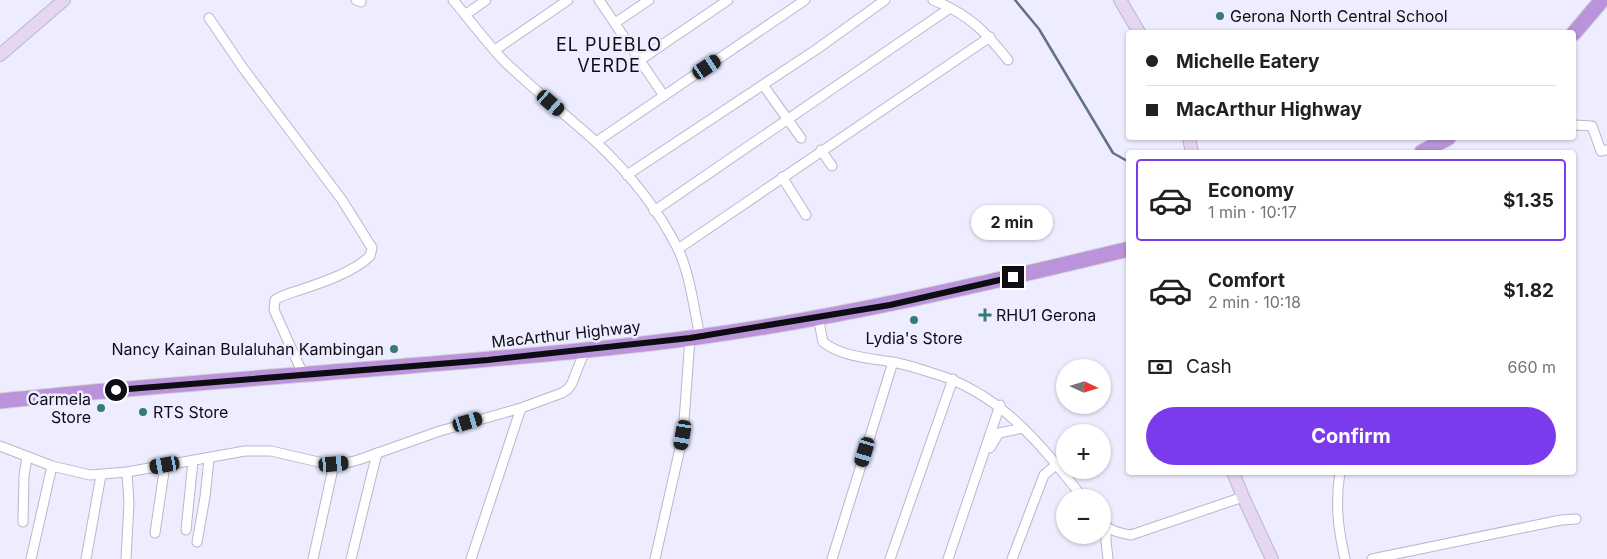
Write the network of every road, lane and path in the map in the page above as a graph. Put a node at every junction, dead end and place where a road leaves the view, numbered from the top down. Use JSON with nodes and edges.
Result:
{"nodes":[{"id":1,"x":64,"y":0,"type":"edge"},
{"id":2,"x":453,"y":0,"type":"edge"},
{"id":3,"x":486,"y":0,"type":"edge"},
{"id":4,"x":568,"y":0,"type":"edge"},
{"id":5,"x":599,"y":0,"type":"edge"},
{"id":6,"x":649,"y":0,"type":"edge"},
{"id":7,"x":728,"y":0,"type":"edge"},
{"id":8,"x":805,"y":0,"type":"edge"},
{"id":9,"x":885,"y":0,"type":"edge"},
{"id":10,"x":933,"y":0,"type":"edge"},
{"id":11,"x":1120,"y":0,"type":"edge"},
{"id":12,"x":1602,"y":0,"type":"edge"},
{"id":13,"x":950,"y":8,"type":"junction"},
{"id":14,"x":465,"y":15,"type":"junction"},
{"id":15,"x":208,"y":18,"type":"dead end"},
{"id":16,"x":615,"y":23,"type":"junction"},
{"id":17,"x":1138,"y":30,"type":"edge"},
{"id":18,"x":1576,"y":31,"type":"edge"},
{"id":19,"x":990,"y":37,"type":"junction"},
{"id":20,"x":495,"y":50,"type":"junction"},
{"id":21,"x":0,"y":55,"type":"edge"},
{"id":22,"x":640,"y":60,"type":"junction"},
{"id":23,"x":1008,"y":60,"type":"dead end"},
{"id":24,"x":763,"y":85,"type":"junction"},
{"id":25,"x":664,"y":96,"type":"junction"},
{"id":26,"x":788,"y":120,"type":"junction"},
{"id":27,"x":1576,"y":125,"type":"edge"},
{"id":28,"x":801,"y":138,"type":"dead end"},
{"id":29,"x":1444,"y":140,"type":"edge"},
{"id":30,"x":596,"y":142,"type":"junction"},
{"id":31,"x":822,"y":150,"type":"junction"},
{"id":32,"x":1426,"y":150,"type":"edge"},
{"id":33,"x":1607,"y":150,"type":"edge"},
{"id":34,"x":832,"y":166,"type":"dead end"},
{"id":35,"x":627,"y":175,"type":"junction"},
{"id":36,"x":782,"y":177,"type":"junction"},
{"id":37,"x":654,"y":210,"type":"junction"},
{"id":38,"x":806,"y":214,"type":"dead end"},
{"id":39,"x":678,"y":249,"type":"junction"},
{"id":40,"x":1126,"y":250,"type":"edge"},
{"id":41,"x":818,"y":317,"type":"junction"},
{"id":42,"x":695,"y":338,"type":"junction"},
{"id":43,"x":585,"y":350,"type":"junction"},
{"id":44,"x":893,"y":362,"type":"junction"},
{"id":45,"x":303,"y":374,"type":"junction"},
{"id":46,"x":953,"y":379,"type":"junction"},
{"id":47,"x":0,"y":401,"type":"edge"},
{"id":48,"x":1000,"y":406,"type":"junction"},
{"id":49,"x":521,"y":408,"type":"junction"},
{"id":50,"x":1023,"y":428,"type":"junction"},
{"id":51,"x":0,"y":446,"type":"edge"},
{"id":52,"x":377,"y":453,"type":"junction"},
{"id":53,"x":984,"y":456,"type":"junction"},
{"id":54,"x":27,"y":457,"type":"junction"},
{"id":55,"x":209,"y":458,"type":"junction"},
{"id":56,"x":193,"y":461,"type":"junction"},
{"id":57,"x":1056,"y":463,"type":"edge"},
{"id":58,"x":334,"y":464,"type":"junction"},
{"id":59,"x":165,"y":465,"type":"junction"},
{"id":60,"x":1056,"y":465,"type":"edge"},
{"id":61,"x":52,"y":466,"type":"junction"},
{"id":62,"x":127,"y":472,"type":"junction"},
{"id":63,"x":101,"y":475,"type":"junction"},
{"id":64,"x":1234,"y":475,"type":"edge"},
{"id":65,"x":1340,"y":475,"type":"edge"},
{"id":66,"x":1068,"y":479,"type":"edge"},
{"id":67,"x":1076,"y":489,"type":"edge"},
{"id":68,"x":1243,"y":497,"type":"junction"},
{"id":69,"x":1576,"y":519,"type":"dead end"},
{"id":70,"x":23,"y":522,"type":"dead end"},
{"id":71,"x":1111,"y":529,"type":"edge"},
{"id":72,"x":186,"y":530,"type":"dead end"},
{"id":73,"x":156,"y":533,"type":"dead end"},
{"id":74,"x":197,"y":542,"type":"dead end"},
{"id":75,"x":1106,"y":544,"type":"edge"},
{"id":76,"x":1268,"y":558,"type":"edge"},
{"id":77,"x":31,"y":559,"type":"edge"},
{"id":78,"x":86,"y":559,"type":"edge"},
{"id":79,"x":126,"y":559,"type":"edge"},
{"id":80,"x":313,"y":559,"type":"edge"},
{"id":81,"x":352,"y":559,"type":"edge"},
{"id":82,"x":471,"y":559,"type":"edge"},
{"id":83,"x":655,"y":559,"type":"edge"},
{"id":84,"x":832,"y":559,"type":"edge"},
{"id":85,"x":890,"y":559,"type":"edge"},
{"id":86,"x":948,"y":559,"type":"edge"},
{"id":87,"x":1012,"y":559,"type":"edge"},
{"id":88,"x":1108,"y":559,"type":"edge"},
{"id":89,"x":1345,"y":559,"type":"edge"},
{"id":90,"x":1372,"y":559,"type":"edge"}],
"edges":[{"from":1,"to":21,"type":"main road"},
{"from":2,"to":14,"type":"street"},
{"from":3,"to":14,"type":"street"},
{"from":4,"to":20,"type":"street"},
{"from":5,"to":16,"type":"street"},
{"from":6,"to":16,"type":"street"},
{"from":7,"to":22,"type":"street"},
{"from":8,"to":25,"type":"street"},
{"from":9,"to":24,"type":"street"},
{"from":10,"to":13,"type":"street"},
{"from":11,"to":17,"type":"main road"},
{"from":12,"to":18,"type":"highway"},
{"from":13,"to":19,"type":"street"},
{"from":13,"to":26,"type":"street"},
{"from":14,"to":20,"type":"street"},
{"from":15,"to":45,"type":"street"},
{"from":16,"to":22,"type":"street"},
{"from":19,"to":23,"type":"street"},
{"from":19,"to":31,"type":"street"},
{"from":20,"to":30,"type":"street"},
{"from":22,"to":25,"type":"street"},
{"from":24,"to":26,"type":"street"},
{"from":24,"to":35,"type":"street"},
{"from":25,"to":30,"type":"street"},
{"from":26,"to":28,"type":"street"},
{"from":26,"to":37,"type":"street"},
{"from":27,"to":33,"type":"street"},
{"from":29,"to":32,"type":"highway"},
{"from":30,"to":35,"type":"street"},
{"from":31,"to":34,"type":"street"},
{"from":31,"to":36,"type":"street"},
{"from":35,"to":37,"type":"street"},
{"from":36,"to":38,"type":"street"},
{"from":36,"to":39,"type":"street"},
{"from":37,"to":39,"type":"street"},
{"from":39,"to":42,"type":"street"},
{"from":40,"to":41,"type":"highway","name":"MacArthur Highway"},
{"from":41,"to":42,"type":"highway","name":"MacArthur Highway"},
{"from":41,"to":44,"type":"street"},
{"from":42,"to":43,"type":"highway","name":"MacArthur Highway"},
{"from":42,"to":83,"type":"street"},
{"from":43,"to":45,"type":"highway","name":"MacArthur Highway"},
{"from":43,"to":49,"type":"street"},
{"from":44,"to":46,"type":"street"},
{"from":44,"to":84,"type":"street"},
{"from":45,"to":47,"type":"highway","name":"MacArthur Highway"},
{"from":46,"to":48,"type":"street"},
{"from":46,"to":85,"type":"street"},
{"from":48,"to":50,"type":"street"},
{"from":48,"to":53,"type":"street"},
{"from":49,"to":52,"type":"street"},
{"from":49,"to":82,"type":"street"},
{"from":50,"to":53,"type":"street"},
{"from":50,"to":57,"type":"street"},
{"from":51,"to":54,"type":"street"},
{"from":52,"to":58,"type":"street"},
{"from":52,"to":81,"type":"street"},
{"from":53,"to":86,"type":"street"},
{"from":54,"to":61,"type":"street"},
{"from":54,"to":70,"type":"street"},
{"from":55,"to":56,"type":"street"},
{"from":55,"to":58,"type":"street"},
{"from":55,"to":74,"type":"street"},
{"from":56,"to":59,"type":"street"},
{"from":56,"to":72,"type":"street"},
{"from":58,"to":80,"type":"street"},
{"from":59,"to":62,"type":"street"},
{"from":59,"to":73,"type":"street"},
{"from":60,"to":87,"type":"street"},
{"from":61,"to":63,"type":"street"},
{"from":61,"to":77,"type":"street"},
{"from":62,"to":63,"type":"street"},
{"from":62,"to":79,"type":"street"},
{"from":63,"to":78,"type":"street"},
{"from":64,"to":68,"type":"main road"},
{"from":65,"to":89,"type":"street"},
{"from":66,"to":67,"type":"street"},
{"from":68,"to":71,"type":"street"},
{"from":68,"to":76,"type":"main road"},
{"from":69,"to":90,"type":"street"},
{"from":75,"to":88,"type":"street"}]}
